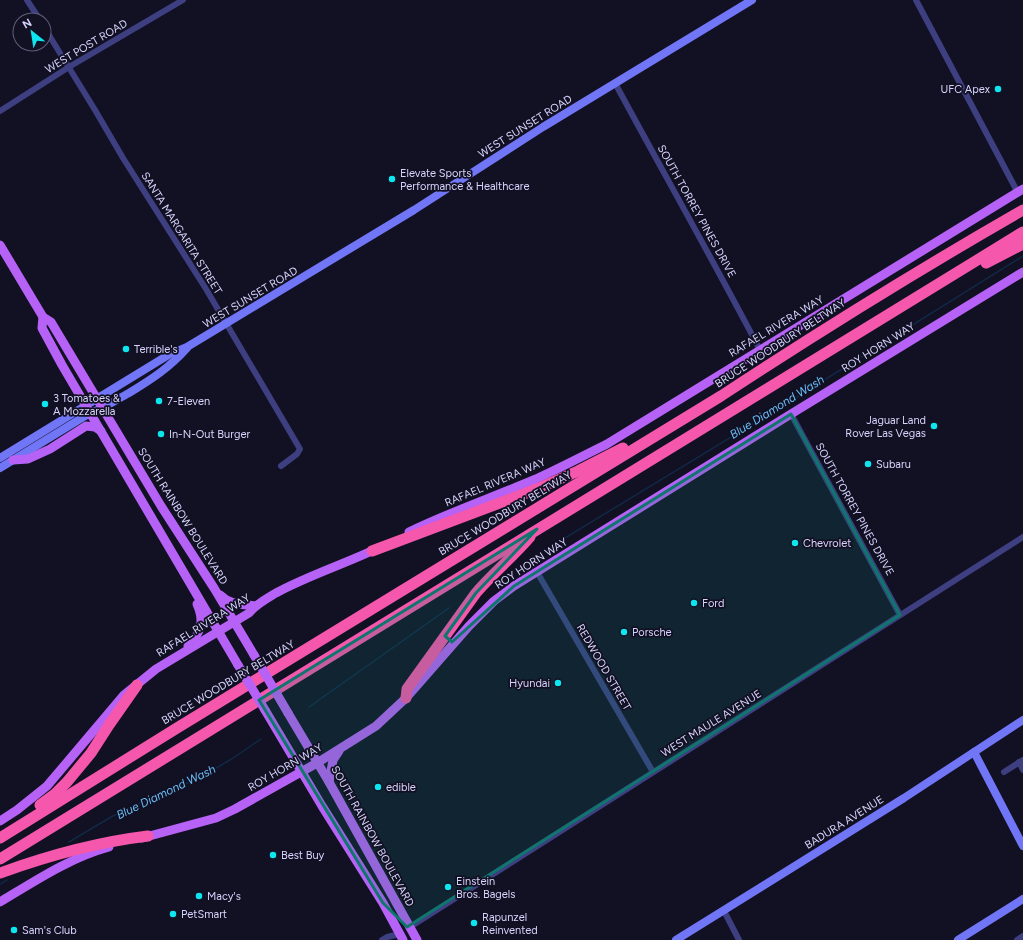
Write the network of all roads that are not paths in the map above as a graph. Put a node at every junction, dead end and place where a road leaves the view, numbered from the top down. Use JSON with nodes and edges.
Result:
{"nodes":[{"id":1,"x":27,"y":0,"type":"edge"},
{"id":2,"x":183,"y":0,"type":"edge"},
{"id":3,"x":752,"y":0,"type":"edge"},
{"id":4,"x":916,"y":0,"type":"edge"},
{"id":5,"x":35,"y":12,"type":"edge"},
{"id":6,"x":52,"y":40,"type":"edge"},
{"id":7,"x":69,"y":67,"type":"junction"},
{"id":8,"x":616,"y":83,"type":"junction"},
{"id":9,"x":0,"y":111,"type":"edge"},
{"id":10,"x":1020,"y":191,"type":"edge"},
{"id":11,"x":1023,"y":204,"type":"edge"},
{"id":12,"x":1023,"y":210,"type":"edge"},
{"id":13,"x":1023,"y":232,"type":"edge"},
{"id":14,"x":978,"y":236,"type":"junction"},
{"id":15,"x":1023,"y":244,"type":"edge"},
{"id":16,"x":0,"y":245,"type":"edge"},
{"id":17,"x":1023,"y":272,"type":"edge"},
{"id":18,"x":900,"y":306,"type":"junction"},
{"id":19,"x":43,"y":317,"type":"junction"},
{"id":20,"x":226,"y":324,"type":"junction"},
{"id":21,"x":187,"y":347,"type":"junction"},
{"id":22,"x":760,"y":350,"type":"junction"},
{"id":23,"x":98,"y":398,"type":"junction"},
{"id":24,"x":103,"y":408,"type":"junction"},
{"id":25,"x":88,"y":409,"type":"junction"},
{"id":26,"x":791,"y":414,"type":"junction"},
{"id":27,"x":102,"y":432,"type":"junction"},
{"id":28,"x":650,"y":439,"type":"junction"},
{"id":29,"x":11,"y":456,"type":"junction"},
{"id":30,"x":0,"y":458,"type":"edge"},
{"id":31,"x":281,"y":466,"type":"dead end"},
{"id":32,"x":0,"y":468,"type":"edge"},
{"id":33,"x":537,"y":529,"type":"junction"},
{"id":34,"x":1023,"y":537,"type":"edge"},
{"id":35,"x":372,"y":551,"type":"junction"},
{"id":36,"x":173,"y":552,"type":"junction"},
{"id":37,"x":538,"y":572,"type":"junction"},
{"id":38,"x":214,"y":588,"type":"junction"},
{"id":39,"x":255,"y":606,"type":"junction"},
{"id":40,"x":900,"y":615,"type":"junction"},
{"id":41,"x":234,"y":621,"type":"junction"},
{"id":42,"x":218,"y":631,"type":"junction"},
{"id":43,"x":178,"y":655,"type":"junction"},
{"id":44,"x":137,"y":685,"type":"junction"},
{"id":45,"x":406,"y":698,"type":"junction"},
{"id":46,"x":1023,"y":720,"type":"edge"},
{"id":47,"x":340,"y":749,"type":"junction"},
{"id":48,"x":974,"y":752,"type":"junction"},
{"id":49,"x":1021,"y":761,"type":"edge"},
{"id":50,"x":317,"y":763,"type":"junction"},
{"id":51,"x":1023,"y":770,"type":"edge"},
{"id":52,"x":301,"y":772,"type":"junction"},
{"id":53,"x":653,"y":772,"type":"junction"},
{"id":54,"x":1004,"y":772,"type":"dead end"},
{"id":55,"x":329,"y":782,"type":"junction"},
{"id":56,"x":0,"y":821,"type":"edge"},
{"id":57,"x":0,"y":832,"type":"edge"},
{"id":58,"x":148,"y":836,"type":"junction"},
{"id":59,"x":0,"y":838,"type":"edge"},
{"id":60,"x":1023,"y":846,"type":"edge"},
{"id":61,"x":0,"y":858,"type":"edge"},
{"id":62,"x":0,"y":873,"type":"edge"},
{"id":63,"x":1023,"y":899,"type":"edge"},
{"id":64,"x":0,"y":902,"type":"edge"},
{"id":65,"x":383,"y":903,"type":"junction"},
{"id":66,"x":724,"y":911,"type":"junction"},
{"id":67,"x":410,"y":927,"type":"junction"},
{"id":68,"x":1023,"y":936,"type":"edge"},
{"id":69,"x":399,"y":938,"type":"edge"},
{"id":70,"x":382,"y":940,"type":"edge"},
{"id":71,"x":410,"y":940,"type":"edge"},
{"id":72,"x":417,"y":940,"type":"edge"},
{"id":73,"x":676,"y":940,"type":"edge"},
{"id":74,"x":739,"y":940,"type":"edge"},
{"id":75,"x":958,"y":940,"type":"edge"},
{"id":76,"x":1017,"y":940,"type":"edge"}],
"edges":[{"from":1,"to":5,"type":"street"},
{"from":2,"to":7,"type":"street","name":"WEST POST ROAD"},
{"from":3,"to":8,"type":"main road","name":"WEST SUNSET ROAD"},
{"from":4,"to":10,"type":"street"},
{"from":6,"to":7,"type":"street","name":"SANTA MARGARITA STREET"},
{"from":7,"to":9,"type":"street","name":"WEST POST ROAD"},
{"from":7,"to":20,"type":"street","name":"SANTA MARGARITA STREET"},
{"from":8,"to":20,"type":"main road","name":"WEST SUNSET ROAD"},
{"from":8,"to":22,"type":"street","name":"SOUTH TORREY PINES DRIVE"},
{"from":10,"to":22,"type":"main road","name":"RAFAEL RIVERA WAY"},
{"from":11,"to":14,"type":"highway"},
{"from":12,"to":14,"type":"highway","name":"BRUCE WOODBURY BELTWAY"},
{"from":13,"to":18,"type":"highway"},
{"from":14,"to":28,"type":"highway","name":"BRUCE WOODBURY BELTWAY"},
{"from":15,"to":18,"type":"highway"},
{"from":16,"to":19,"type":"main road","name":"SOUTH RAINBOW BOULEVARD"},
{"from":17,"to":26,"type":"main road","name":"ROY HORN WAY"},
{"from":18,"to":33,"type":"highway"},
{"from":19,"to":23,"type":"main road","name":"SOUTH RAINBOW BOULEVARD"},
{"from":19,"to":25,"type":"main road","name":"SOUTH RAINBOW BOULEVARD"},
{"from":20,"to":21,"type":"main road","name":"WEST SUNSET ROAD"},
{"from":20,"to":31,"type":"street","name":"SANTA MARGARITA STREET"},
{"from":21,"to":23,"type":"main road","name":"WEST SUNSET ROAD"},
{"from":21,"to":24,"type":"main road","name":"WEST SUNSET ROAD"},
{"from":22,"to":35,"type":"main road","name":"RAFAEL RIVERA WAY"},
{"from":23,"to":24,"type":"main road","name":"SOUTH RAINBOW BOULEVARD"},
{"from":23,"to":25,"type":"main road","name":"WEST SUNSET ROAD"},
{"from":24,"to":25,"type":"main road","name":"WEST SUNSET ROAD"},
{"from":24,"to":38,"type":"main road","name":"SOUTH RAINBOW BOULEVARD"},
{"from":25,"to":27,"type":"main road","name":"SOUTH RAINBOW BOULEVARD"},
{"from":25,"to":29,"type":"main road","name":"WEST SUNSET ROAD"},
{"from":26,"to":37,"type":"main road","name":"ROY HORN WAY"},
{"from":26,"to":40,"type":"street","name":"SOUTH TORREY PINES DRIVE"},
{"from":27,"to":29,"type":"main road"},
{"from":27,"to":36,"type":"main road","name":"SOUTH RAINBOW BOULEVARD"},
{"from":28,"to":35,"type":"highway"},
{"from":28,"to":59,"type":"highway","name":"BRUCE WOODBURY BELTWAY"},
{"from":29,"to":30,"type":"main road","name":"WEST SUNSET ROAD"},
{"from":29,"to":32,"type":"main road","name":"WEST SUNSET ROAD"},
{"from":33,"to":45,"type":"highway"},
{"from":33,"to":61,"type":"highway"},
{"from":34,"to":40,"type":"street","name":"WEST MAULE AVENUE"},
{"from":35,"to":39,"type":"main road","name":"RAFAEL RIVERA WAY"},
{"from":36,"to":42,"type":"main road","name":"SOUTH RAINBOW BOULEVARD"},
{"from":36,"to":43,"type":"main road"},
{"from":37,"to":45,"type":"main road","name":"ROY HORN WAY"},
{"from":37,"to":53,"type":"street","name":"REDWOOD STREET"},
{"from":38,"to":39,"type":"main road"},
{"from":38,"to":41,"type":"main road","name":"SOUTH RAINBOW BOULEVARD"},
{"from":39,"to":41,"type":"main road","name":"RAFAEL RIVERA WAY"},
{"from":40,"to":53,"type":"street","name":"WEST MAULE AVENUE"},
{"from":41,"to":42,"type":"main road","name":"RAFAEL RIVERA WAY"},
{"from":41,"to":50,"type":"main road","name":"SOUTH RAINBOW BOULEVARD","bridge":true},
{"from":42,"to":43,"type":"main road","name":"RAFAEL RIVERA WAY"},
{"from":42,"to":52,"type":"main road","name":"SOUTH RAINBOW BOULEVARD","bridge":true},
{"from":43,"to":44,"type":"main road","name":"RAFAEL RIVERA WAY"},
{"from":44,"to":56,"type":"main road","name":"RAFAEL RIVERA WAY"},
{"from":44,"to":57,"type":"highway"},
{"from":45,"to":47,"type":"main road","name":"ROY HORN WAY"},
{"from":46,"to":48,"type":"main road","name":"BADURA AVENUE"},
{"from":47,"to":50,"type":"main road","name":"ROY HORN WAY"},
{"from":47,"to":55,"type":"main road"},
{"from":48,"to":60,"type":"main road"},
{"from":48,"to":66,"type":"main road","name":"BADURA AVENUE"},
{"from":49,"to":51,"type":"street"},
{"from":49,"to":54,"type":"street"},
{"from":50,"to":52,"type":"main road","name":"ROY HORN WAY"},
{"from":50,"to":55,"type":"main road","name":"SOUTH RAINBOW BOULEVARD"},
{"from":52,"to":58,"type":"main road","name":"ROY HORN WAY"},
{"from":52,"to":65,"type":"main road","name":"SOUTH RAINBOW BOULEVARD"},
{"from":53,"to":67,"type":"street","name":"WEST MAULE AVENUE"},
{"from":55,"to":67,"type":"main road","name":"SOUTH RAINBOW BOULEVARD"},
{"from":58,"to":62,"type":"highway"},
{"from":58,"to":64,"type":"main road","name":"ROY HORN WAY"},
{"from":63,"to":75,"type":"main road"},
{"from":65,"to":67,"type":"main road"},
{"from":65,"to":69,"type":"main road","name":"SOUTH RAINBOW BOULEVARD"},
{"from":66,"to":73,"type":"main road","name":"BADURA AVENUE"},
{"from":66,"to":74,"type":"street"},
{"from":67,"to":72,"type":"main road","name":"SOUTH RAINBOW BOULEVARD"},
{"from":68,"to":76,"type":"street"},
{"from":69,"to":70,"type":"street"},
{"from":69,"to":71,"type":"main road"}]}
